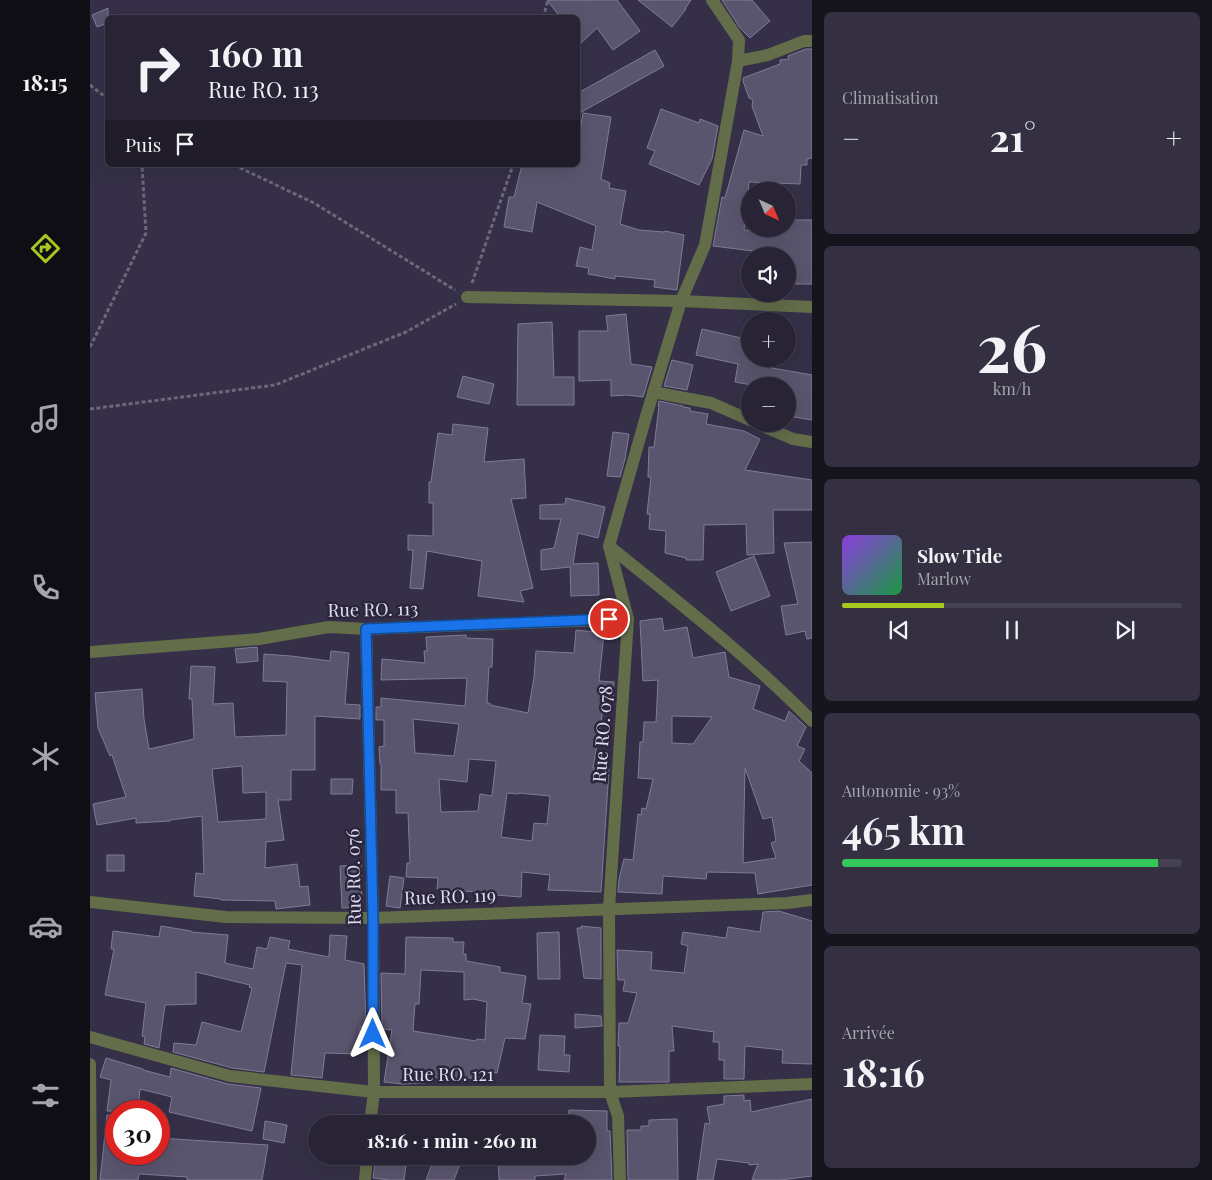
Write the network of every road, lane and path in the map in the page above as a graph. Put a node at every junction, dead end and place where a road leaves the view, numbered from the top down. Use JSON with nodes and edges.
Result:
{"nodes":[{"id":1,"x":548,"y":0,"type":"edge"},
{"id":2,"x":712,"y":0,"type":"edge"},
{"id":3,"x":544,"y":15,"type":"edge"},
{"id":4,"x":812,"y":41,"type":"edge"},
{"id":5,"x":738,"y":61,"type":"junction"},
{"id":6,"x":90,"y":85,"type":"edge"},
{"id":7,"x":105,"y":97,"type":"edge"},
{"id":8,"x":142,"y":167,"type":"edge"},
{"id":9,"x":238,"y":167,"type":"edge"},
{"id":10,"x":512,"y":167,"type":"edge"},
{"id":11,"x":467,"y":297,"type":"junction"},
{"id":12,"x":681,"y":301,"type":"junction"},
{"id":13,"x":812,"y":307,"type":"edge"},
{"id":14,"x":90,"y":347,"type":"edge"},
{"id":15,"x":653,"y":392,"type":"junction"},
{"id":16,"x":90,"y":409,"type":"edge"},
{"id":17,"x":741,"y":416,"type":"edge"},
{"id":18,"x":777,"y":432,"type":"edge"},
{"id":19,"x":812,"y":442,"type":"edge"},
{"id":20,"x":609,"y":546,"type":"junction"},
{"id":21,"x":628,"y":619,"type":"junction"},
{"id":22,"x":366,"y":629,"type":"junction"},
{"id":23,"x":90,"y":652,"type":"edge"},
{"id":24,"x":812,"y":721,"type":"edge"},
{"id":25,"x":812,"y":900,"type":"edge"},
{"id":26,"x":90,"y":902,"type":"edge"},
{"id":27,"x":609,"y":908,"type":"junction"},
{"id":28,"x":373,"y":918,"type":"junction"},
{"id":29,"x":90,"y":1038,"type":"edge"},
{"id":30,"x":90,"y":1064,"type":"edge"},
{"id":31,"x":812,"y":1084,"type":"edge"},
{"id":32,"x":374,"y":1092,"type":"junction"},
{"id":33,"x":610,"y":1092,"type":"junction"},
{"id":34,"x":371,"y":1115,"type":"edge"},
{"id":35,"x":366,"y":1165,"type":"edge"},
{"id":36,"x":91,"y":1180,"type":"edge"},
{"id":37,"x":364,"y":1180,"type":"edge"},
{"id":38,"x":620,"y":1180,"type":"edge"}],
"edges":[{"from":1,"to":3,"type":"path"},
{"from":2,"to":5,"type":"street"},
{"from":4,"to":5,"type":"street"},
{"from":5,"to":12,"type":"street"},
{"from":6,"to":7,"type":"path"},
{"from":8,"to":14,"type":"path"},
{"from":9,"to":11,"type":"path"},
{"from":10,"to":11,"type":"path"},
{"from":11,"to":12,"type":"street"},
{"from":11,"to":16,"type":"path"},
{"from":12,"to":13,"type":"street"},
{"from":12,"to":15,"type":"street"},
{"from":15,"to":17,"type":"street"},
{"from":15,"to":20,"type":"street"},
{"from":18,"to":19,"type":"street"},
{"from":20,"to":21,"type":"street","name":"Rue RO. 078"},
{"from":20,"to":24,"type":"street"},
{"from":21,"to":22,"type":"street","name":"Rue RO. 113"},
{"from":21,"to":27,"type":"street","name":"Rue RO. 078"},
{"from":22,"to":23,"type":"street","name":"Rue RO. 113"},
{"from":22,"to":28,"type":"street","name":"Rue RO. 076"},
{"from":25,"to":27,"type":"street","name":"Rue RO. 119"},
{"from":26,"to":28,"type":"street","name":"Rue RO. 119"},
{"from":27,"to":28,"type":"street","name":"Rue RO. 119"},
{"from":27,"to":33,"type":"street","name":"Rue RO. 078"},
{"from":28,"to":32,"type":"street","name":"Rue RO. 076"},
{"from":29,"to":32,"type":"street","name":"Rue RO. 121"},
{"from":30,"to":36,"type":"street"},
{"from":31,"to":33,"type":"street","name":"Rue RO. 121"},
{"from":32,"to":33,"type":"street","name":"Rue RO. 121"},
{"from":32,"to":34,"type":"street","name":"Rue RO. 076"},
{"from":33,"to":38,"type":"street","name":"Rue RO. 078"},
{"from":35,"to":37,"type":"street"}]}
